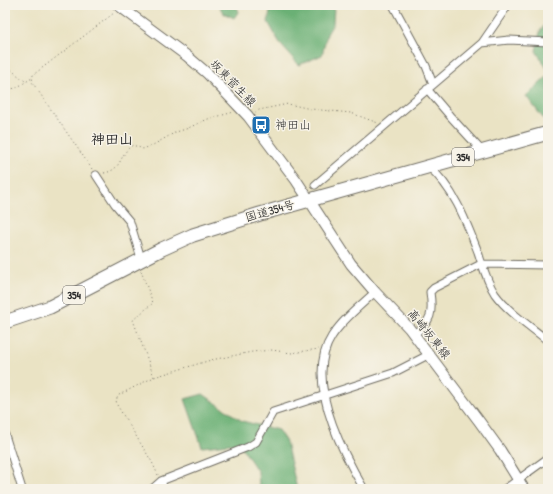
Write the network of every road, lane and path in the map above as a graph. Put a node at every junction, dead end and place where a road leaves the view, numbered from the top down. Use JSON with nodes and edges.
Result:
{"nodes":[{"id":1,"x":393,"y":5,"type":"edge"},
{"id":2,"x":508,"y":5,"type":"edge"},
{"id":3,"x":119,"y":6,"type":"edge"},
{"id":4,"x":548,"y":42,"type":"edge"},
{"id":5,"x":482,"y":43,"type":"junction"},
{"id":6,"x":5,"y":65,"type":"edge"},
{"id":7,"x":33,"y":78,"type":"junction"},
{"id":8,"x":25,"y":82,"type":"junction"},
{"id":9,"x":434,"y":84,"type":"junction"},
{"id":10,"x":427,"y":89,"type":"junction"},
{"id":11,"x":5,"y":90,"type":"edge"},
{"id":12,"x":245,"y":113,"type":"junction"},
{"id":13,"x":385,"y":126,"type":"junction"},
{"id":14,"x":548,"y":133,"type":"edge"},
{"id":15,"x":482,"y":151,"type":"junction"},
{"id":16,"x":428,"y":166,"type":"junction"},
{"id":17,"x":96,"y":175,"type":"junction"},
{"id":18,"x":316,"y":184,"type":"dead end"},
{"id":19,"x":308,"y":200,"type":"junction"},
{"id":20,"x":141,"y":260,"type":"junction"},
{"id":21,"x":481,"y":264,"type":"junction"},
{"id":22,"x":548,"y":265,"type":"edge"},
{"id":23,"x":375,"y":292,"type":"junction"},
{"id":24,"x":5,"y":322,"type":"edge"},
{"id":25,"x":414,"y":334,"type":"junction"},
{"id":26,"x":548,"y":340,"type":"edge"},
{"id":27,"x":326,"y":348,"type":"junction"},
{"id":28,"x":430,"y":354,"type":"junction"},
{"id":29,"x":154,"y":377,"type":"junction"},
{"id":30,"x":324,"y":395,"type":"junction"},
{"id":31,"x":5,"y":435,"type":"edge"},
{"id":32,"x":548,"y":458,"type":"edge"},
{"id":33,"x":161,"y":481,"type":"junction"},
{"id":34,"x":521,"y":485,"type":"edge"},
{"id":35,"x":22,"y":489,"type":"edge"},
{"id":36,"x":152,"y":489,"type":"edge"},
{"id":37,"x":164,"y":489,"type":"edge"},
{"id":38,"x":364,"y":489,"type":"edge"},
{"id":39,"x":505,"y":489,"type":"edge"}],
"edges":[{"from":1,"to":9,"type":"street"},
{"from":2,"to":5,"type":"street"},
{"from":3,"to":7,"type":"path"},
{"from":3,"to":12,"type":"main road","name":"坂東菅生線"},
{"from":4,"to":5,"type":"street"},
{"from":5,"to":9,"type":"street"},
{"from":6,"to":8,"type":"path"},
{"from":7,"to":8,"type":"path"},
{"from":7,"to":17,"type":"path"},
{"from":8,"to":11,"type":"path"},
{"from":9,"to":10,"type":"street"},
{"from":10,"to":13,"type":"street"},
{"from":10,"to":15,"type":"street"},
{"from":12,"to":13,"type":"path"},
{"from":12,"to":17,"type":"path"},
{"from":12,"to":19,"type":"main road","name":"坂東菅生線"},
{"from":13,"to":18,"type":"street"},
{"from":14,"to":15,"type":"highway","name":"国道354号","number":"354"},
{"from":15,"to":16,"type":"highway","name":"国道354号","number":"354"},
{"from":16,"to":19,"type":"highway","name":"国道354号","number":"354"},
{"from":16,"to":21,"type":"street"},
{"from":17,"to":20,"type":"street"},
{"from":19,"to":20,"type":"highway","name":"国道354号","number":"354"},
{"from":19,"to":23,"type":"main road","name":"高崎坂東線"},
{"from":20,"to":24,"type":"highway","name":"国道354号","number":"354"},
{"from":20,"to":29,"type":"path"},
{"from":21,"to":22,"type":"street"},
{"from":21,"to":25,"type":"street"},
{"from":21,"to":26,"type":"street"},
{"from":23,"to":25,"type":"main road","name":"高崎坂東線"},
{"from":23,"to":27,"type":"street"},
{"from":25,"to":28,"type":"main road","name":"高崎坂東線"},
{"from":27,"to":29,"type":"path"},
{"from":27,"to":30,"type":"street"},
{"from":28,"to":30,"type":"street"},
{"from":28,"to":34,"type":"main road","name":"高崎坂東線"},
{"from":29,"to":33,"type":"path"},
{"from":30,"to":33,"type":"street"},
{"from":30,"to":38,"type":"street"},
{"from":31,"to":35,"type":"street"},
{"from":32,"to":34,"type":"street"},
{"from":33,"to":36,"type":"street"},
{"from":33,"to":37,"type":"street"},
{"from":34,"to":39,"type":"street"}]}
